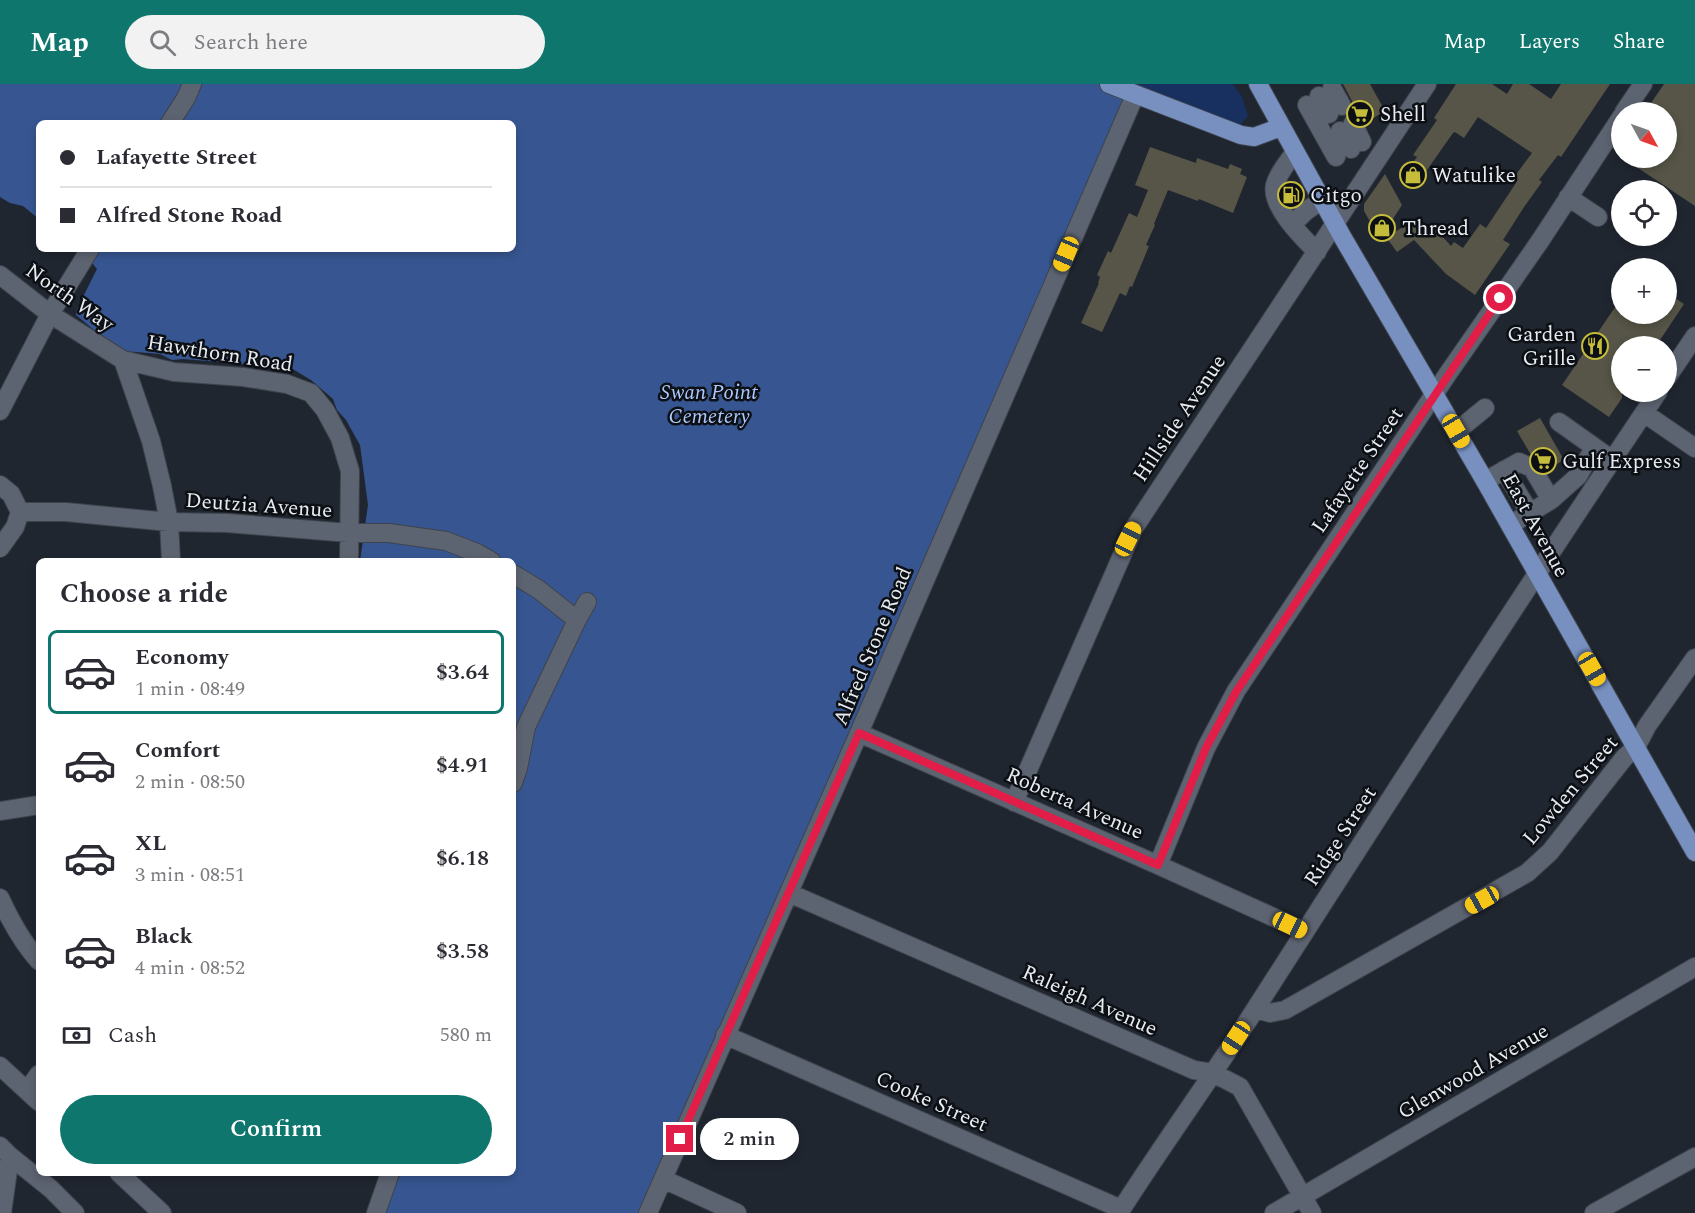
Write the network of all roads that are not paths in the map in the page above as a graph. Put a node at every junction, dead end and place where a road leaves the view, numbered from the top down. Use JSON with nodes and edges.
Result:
{"nodes":[{"id":1,"x":192,"y":84,"type":"edge"},
{"id":2,"x":1109,"y":84,"type":"edge"},
{"id":3,"x":1258,"y":84,"type":"edge"},
{"id":4,"x":1427,"y":84,"type":"edge"},
{"id":5,"x":1643,"y":84,"type":"edge"},
{"id":6,"x":1135,"y":95,"type":"junction"},
{"id":7,"x":1631,"y":102,"type":"edge"},
{"id":8,"x":1336,"y":110,"type":"dead end"},
{"id":9,"x":172,"y":120,"type":"edge"},
{"id":10,"x":1346,"y":127,"type":"dead end"},
{"id":11,"x":1281,"y":128,"type":"junction"},
{"id":12,"x":1611,"y":132,"type":"edge"},
{"id":13,"x":1295,"y":152,"type":"junction"},
{"id":14,"x":1568,"y":197,"type":"junction"},
{"id":15,"x":1322,"y":200,"type":"junction"},
{"id":16,"x":1299,"y":215,"type":"junction"},
{"id":17,"x":1598,"y":217,"type":"dead end"},
{"id":18,"x":1335,"y":223,"type":"junction"},
{"id":19,"x":88,"y":252,"type":"edge"},
{"id":20,"x":1317,"y":252,"type":"junction"},
{"id":21,"x":0,"y":275,"type":"edge"},
{"id":22,"x":50,"y":314,"type":"junction"},
{"id":23,"x":1695,"y":336,"type":"edge"},
{"id":24,"x":123,"y":360,"type":"junction"},
{"id":25,"x":1677,"y":362,"type":"edge"},
{"id":26,"x":1435,"y":394,"type":"junction"},
{"id":27,"x":1651,"y":402,"type":"edge"},
{"id":28,"x":1485,"y":408,"type":"dead end"},
{"id":29,"x":0,"y":411,"type":"edge"},
{"id":30,"x":1644,"y":413,"type":"junction"},
{"id":31,"x":1559,"y":422,"type":"dead end"},
{"id":32,"x":1456,"y":431,"type":"junction"},
{"id":33,"x":1594,"y":448,"type":"junction"},
{"id":34,"x":1695,"y":448,"type":"edge"},
{"id":35,"x":1613,"y":459,"type":"junction"},
{"id":36,"x":1485,"y":480,"type":"junction"},
{"id":37,"x":0,"y":485,"type":"edge"},
{"id":38,"x":1528,"y":487,"type":"junction"},
{"id":39,"x":1542,"y":506,"type":"junction"},
{"id":40,"x":20,"y":512,"type":"junction"},
{"id":41,"x":169,"y":522,"type":"junction"},
{"id":42,"x":1510,"y":525,"type":"junction"},
{"id":43,"x":1569,"y":526,"type":"junction"},
{"id":44,"x":349,"y":533,"type":"junction"},
{"id":45,"x":0,"y":548,"type":"edge"},
{"id":46,"x":171,"y":558,"type":"edge"},
{"id":47,"x":349,"y":558,"type":"edge"},
{"id":48,"x":486,"y":558,"type":"edge"},
{"id":49,"x":1537,"y":573,"type":"junction"},
{"id":50,"x":516,"y":576,"type":"edge"},
{"id":51,"x":587,"y":602,"type":"dead end"},
{"id":52,"x":577,"y":620,"type":"junction"},
{"id":53,"x":1695,"y":658,"type":"edge"},
{"id":54,"x":520,"y":725,"type":"edge"},
{"id":55,"x":859,"y":733,"type":"junction"},
{"id":56,"x":1636,"y":747,"type":"junction"},
{"id":57,"x":516,"y":774,"type":"edge"},
{"id":58,"x":1014,"y":802,"type":"junction"},
{"id":59,"x":36,"y":805,"type":"edge"},
{"id":60,"x":0,"y":811,"type":"edge"},
{"id":61,"x":1694,"y":847,"type":"edge"},
{"id":62,"x":1158,"y":865,"type":"junction"},
{"id":63,"x":789,"y":893,"type":"junction"},
{"id":64,"x":0,"y":898,"type":"edge"},
{"id":65,"x":1304,"y":931,"type":"junction"},
{"id":66,"x":36,"y":957,"type":"edge"},
{"id":67,"x":1695,"y":967,"type":"edge"},
{"id":68,"x":1256,"y":1009,"type":"junction"},
{"id":69,"x":725,"y":1035,"type":"junction"},
{"id":70,"x":0,"y":1066,"type":"edge"},
{"id":71,"x":1213,"y":1073,"type":"junction"},
{"id":72,"x":33,"y":1096,"type":"edge"},
{"id":73,"x":5,"y":1151,"type":"edge"},
{"id":74,"x":1695,"y":1157,"type":"edge"},
{"id":75,"x":122,"y":1176,"type":"edge"},
{"id":76,"x":389,"y":1176,"type":"edge"},
{"id":77,"x":663,"y":1179,"type":"junction"},
{"id":78,"x":1303,"y":1197,"type":"junction"},
{"id":79,"x":1,"y":1206,"type":"edge"},
{"id":80,"x":1120,"y":1211,"type":"edge"},
{"id":81,"x":75,"y":1213,"type":"edge"},
{"id":82,"x":162,"y":1213,"type":"edge"},
{"id":83,"x":376,"y":1213,"type":"edge"},
{"id":84,"x":648,"y":1213,"type":"edge"},
{"id":85,"x":737,"y":1213,"type":"edge"},
{"id":86,"x":1274,"y":1213,"type":"edge"},
{"id":87,"x":1312,"y":1213,"type":"edge"},
{"id":88,"x":1594,"y":1213,"type":"edge"}],
"edges":[{"from":1,"to":9,"type":"street"},
{"from":2,"to":6,"type":"main road"},
{"from":3,"to":11,"type":"main road","name":"East Avenue"},
{"from":4,"to":18,"type":"street","name":"Hillside Avenue"},
{"from":5,"to":7,"type":"street","name":"Lafayette Street"},
{"from":6,"to":11,"type":"main road"},
{"from":6,"to":55,"type":"street","name":"Alfred Stone Road"},
{"from":8,"to":10,"type":"street"},
{"from":11,"to":13,"type":"main road","name":"East Avenue"},
{"from":12,"to":14,"type":"street","name":"Lafayette Street"},
{"from":13,"to":15,"type":"main road","name":"East Avenue"},
{"from":13,"to":16,"type":"street"},
{"from":14,"to":17,"type":"street"},
{"from":14,"to":26,"type":"street","name":"Lafayette Street"},
{"from":15,"to":16,"type":"street"},
{"from":15,"to":18,"type":"main road","name":"East Avenue"},
{"from":16,"to":20,"type":"street"},
{"from":18,"to":20,"type":"street","name":"Hillside Avenue"},
{"from":18,"to":26,"type":"main road","name":"East Avenue"},
{"from":19,"to":22,"type":"street"},
{"from":20,"to":58,"type":"street","name":"Hillside Avenue"},
{"from":21,"to":22,"type":"street","name":"North Way"},
{"from":22,"to":24,"type":"street","name":"North Way"},
{"from":22,"to":29,"type":"street"},
{"from":23,"to":25,"type":"street"},
{"from":24,"to":41,"type":"street","name":"North Way"},
{"from":24,"to":44,"type":"street","name":"Hawthorn Road"},
{"from":26,"to":32,"type":"main road","name":"East Avenue"},
{"from":26,"to":62,"type":"street","name":"Lafayette Street"},
{"from":27,"to":30,"type":"street","name":"Ridge Street"},
{"from":28,"to":32,"type":"street"},
{"from":30,"to":34,"type":"street"},
{"from":30,"to":35,"type":"street","name":"Ridge Street"},
{"from":31,"to":33,"type":"street"},
{"from":32,"to":36,"type":"main road","name":"East Avenue"},
{"from":33,"to":35,"type":"street"},
{"from":33,"to":39,"type":"street"},
{"from":35,"to":43,"type":"street","name":"Ridge Street"},
{"from":36,"to":38,"type":"street"},
{"from":36,"to":42,"type":"main road","name":"East Avenue"},
{"from":37,"to":40,"type":"street"},
{"from":38,"to":39,"type":"street"},
{"from":38,"to":39,"type":"street"},
{"from":39,"to":42,"type":"street"},
{"from":39,"to":43,"type":"street"},
{"from":40,"to":41,"type":"street","name":"Deutzia Avenue"},
{"from":40,"to":45,"type":"street"},
{"from":41,"to":44,"type":"street","name":"Deutzia Avenue"},
{"from":41,"to":46,"type":"street","name":"North Way"},
{"from":42,"to":49,"type":"main road","name":"East Avenue"},
{"from":43,"to":49,"type":"street","name":"Ridge Street"},
{"from":44,"to":47,"type":"street","name":"Hawthorn Road"},
{"from":44,"to":48,"type":"street","name":"Deutzia Avenue"},
{"from":49,"to":56,"type":"main road","name":"East Avenue"},
{"from":49,"to":65,"type":"street","name":"Ridge Street"},
{"from":50,"to":52,"type":"street"},
{"from":51,"to":52,"type":"street"},
{"from":52,"to":54,"type":"street"},
{"from":53,"to":56,"type":"street","name":"Lowden Street"},
{"from":54,"to":57,"type":"street"},
{"from":55,"to":58,"type":"street","name":"Roberta Avenue"},
{"from":55,"to":63,"type":"street","name":"Alfred Stone Road"},
{"from":56,"to":61,"type":"main road","name":"East Avenue"},
{"from":56,"to":68,"type":"street","name":"Lowden Street"},
{"from":58,"to":62,"type":"street","name":"Roberta Avenue"},
{"from":59,"to":60,"type":"street"},
{"from":62,"to":65,"type":"street","name":"Roberta Avenue"},
{"from":63,"to":69,"type":"street","name":"Alfred Stone Road"},
{"from":63,"to":71,"type":"street","name":"Raleigh Avenue"},
{"from":64,"to":66,"type":"street"},
{"from":65,"to":68,"type":"street","name":"Ridge Street"},
{"from":67,"to":78,"type":"street","name":"Glenwood Avenue"},
{"from":68,"to":71,"type":"street","name":"Ridge Street"},
{"from":69,"to":77,"type":"street","name":"Alfred Stone Road"},
{"from":69,"to":80,"type":"street","name":"Cooke Street"},
{"from":70,"to":72,"type":"street"},
{"from":71,"to":78,"type":"street","name":"Raleigh Avenue"},
{"from":71,"to":80,"type":"street","name":"Ridge Street"},
{"from":73,"to":79,"type":"street"},
{"from":73,"to":81,"type":"street"},
{"from":74,"to":88,"type":"street"},
{"from":75,"to":82,"type":"street"},
{"from":76,"to":83,"type":"street"},
{"from":77,"to":84,"type":"street","name":"Alfred Stone Road"},
{"from":77,"to":85,"type":"street"},
{"from":78,"to":86,"type":"street","name":"Glenwood Avenue"},
{"from":78,"to":87,"type":"street","name":"Raleigh Avenue"}]}
